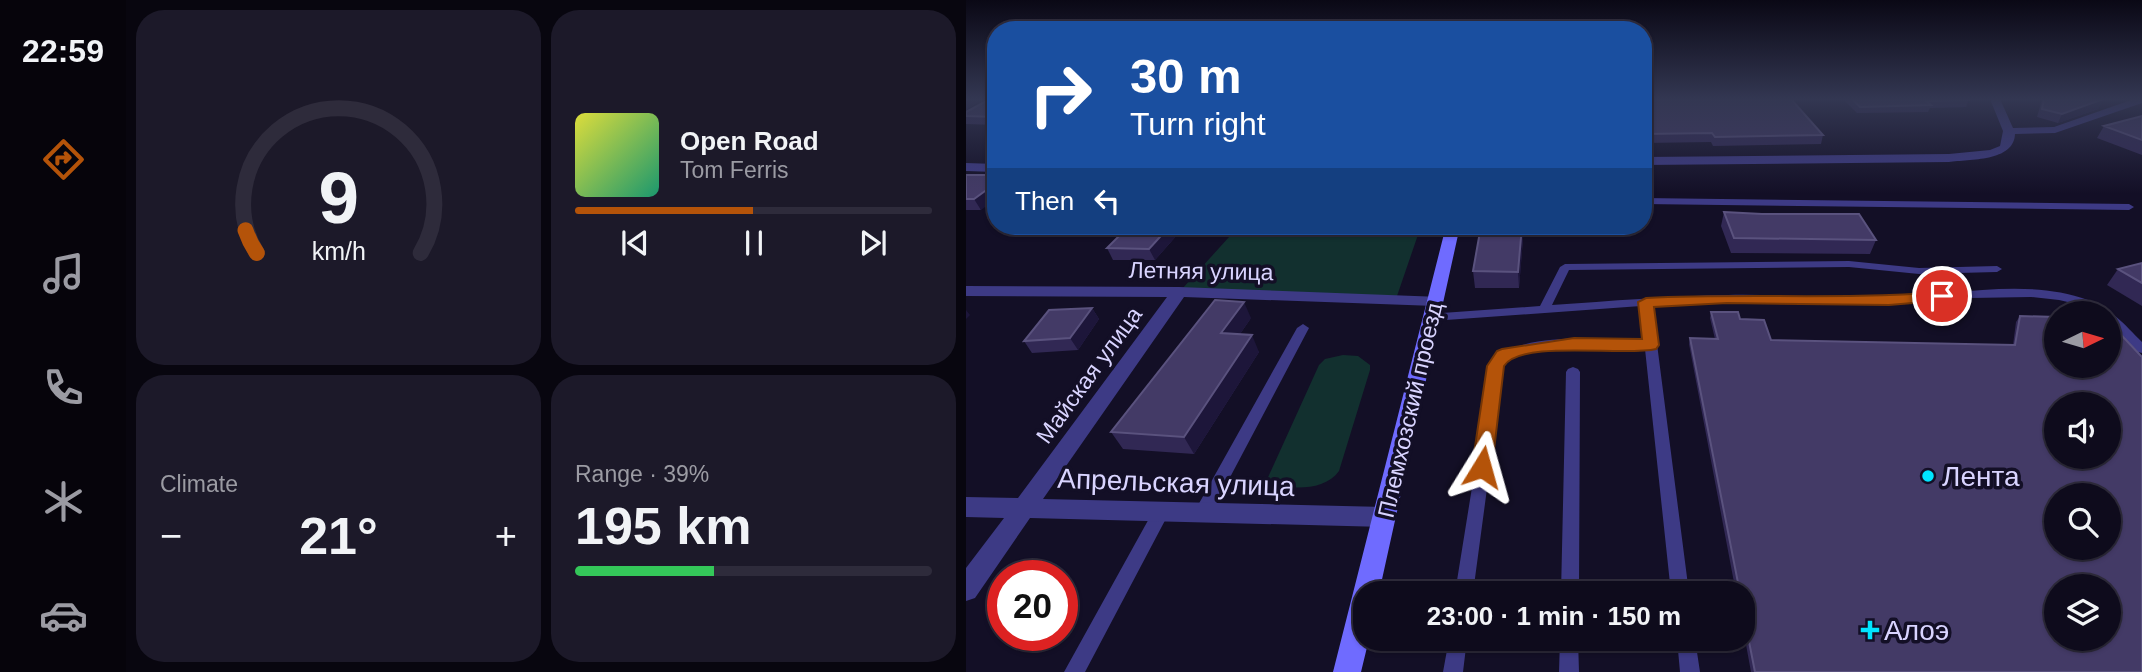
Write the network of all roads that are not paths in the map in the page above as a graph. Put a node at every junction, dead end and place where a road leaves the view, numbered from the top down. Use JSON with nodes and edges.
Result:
{"nodes":[{"id":1,"x":2038,"y":130,"type":"edge"},
{"id":2,"x":2009,"y":131,"type":"joint"},
{"id":3,"x":1652,"y":161,"type":"edge"},
{"id":4,"x":966,"y":167,"type":"edge"},
{"id":5,"x":987,"y":168,"type":"edge"},
{"id":6,"x":1652,"y":201,"type":"edge"},
{"id":7,"x":2129,"y":207,"type":"dead end"},
{"id":8,"x":1451,"y":235,"type":"edge"},
{"id":9,"x":1997,"y":269,"type":"dead end"},
{"id":10,"x":966,"y":291,"type":"edge"},
{"id":11,"x":1179,"y":292,"type":"junction"},
{"id":12,"x":2079,"y":301,"type":"edge"},
{"id":13,"x":1646,"y":302,"type":"junction"},
{"id":14,"x":1434,"y":309,"type":"junction"},
{"id":15,"x":1544,"y":310,"type":"junction"},
{"id":16,"x":1303,"y":328,"type":"dead end"},
{"id":17,"x":2121,"y":328,"type":"edge"},
{"id":18,"x":1651,"y":345,"type":"junction"},
{"id":19,"x":2142,"y":349,"type":"edge"},
{"id":20,"x":1573,"y":372,"type":"dead end"},
{"id":21,"x":966,"y":507,"type":"edge"},
{"id":22,"x":1025,"y":507,"type":"junction"},
{"id":23,"x":1162,"y":511,"type":"junction"},
{"id":24,"x":1203,"y":512,"type":"junction"},
{"id":25,"x":1385,"y":517,"type":"junction"},
{"id":26,"x":1370,"y":581,"type":"edge"},
{"id":27,"x":1466,"y":581,"type":"edge"},
{"id":28,"x":1570,"y":581,"type":"edge"},
{"id":29,"x":1679,"y":581,"type":"edge"},
{"id":30,"x":966,"y":589,"type":"edge"},
{"id":31,"x":1353,"y":648,"type":"edge"},
{"id":32,"x":1457,"y":651,"type":"edge"},
{"id":33,"x":1569,"y":651,"type":"edge"},
{"id":34,"x":1687,"y":651,"type":"edge"},
{"id":35,"x":1074,"y":672,"type":"edge"},
{"id":36,"x":1347,"y":672,"type":"edge"},
{"id":37,"x":1454,"y":672,"type":"edge"},
{"id":38,"x":1569,"y":672,"type":"edge"},
{"id":39,"x":1690,"y":672,"type":"edge"}],
"edges":[{"from":1,"to":2,"type":"street"},
{"from":2,"to":3,"type":"street"},
{"from":4,"to":5,"type":"street"},
{"from":6,"to":7,"type":"lane"},
{"from":8,"to":14,"type":"main road","name":"Племхозский проезд"},
{"from":9,"to":15,"type":"lane"},
{"from":10,"to":11,"type":"street","name":"Летняя улица"},
{"from":11,"to":14,"type":"street","name":"Летняя улица"},
{"from":11,"to":22,"type":"street","name":"Майская улица"},
{"from":12,"to":13,"type":"lane"},
{"from":13,"to":15,"type":"lane"},
{"from":13,"to":18,"type":"lane"},
{"from":14,"to":15,"type":"lane"},
{"from":14,"to":25,"type":"main road","name":"Племхозский проезд"},
{"from":16,"to":24,"type":"lane"},
{"from":17,"to":19,"type":"lane"},
{"from":18,"to":27,"type":"lane"},
{"from":18,"to":29,"type":"lane"},
{"from":20,"to":28,"type":"lane"},
{"from":21,"to":22,"type":"street","name":"Апрельская улица"},
{"from":22,"to":23,"type":"street","name":"Апрельская улица"},
{"from":22,"to":30,"type":"street","name":"Майская улица"},
{"from":23,"to":24,"type":"street","name":"Апрельская улица"},
{"from":23,"to":35,"type":"lane"},
{"from":24,"to":25,"type":"street","name":"Апрельская улица"},
{"from":25,"to":26,"type":"main road","name":"Племхозский проезд"},
{"from":31,"to":36,"type":"main road","name":"Племхозский проезд"},
{"from":32,"to":37,"type":"lane"},
{"from":33,"to":38,"type":"lane"},
{"from":34,"to":39,"type":"lane"}]}
